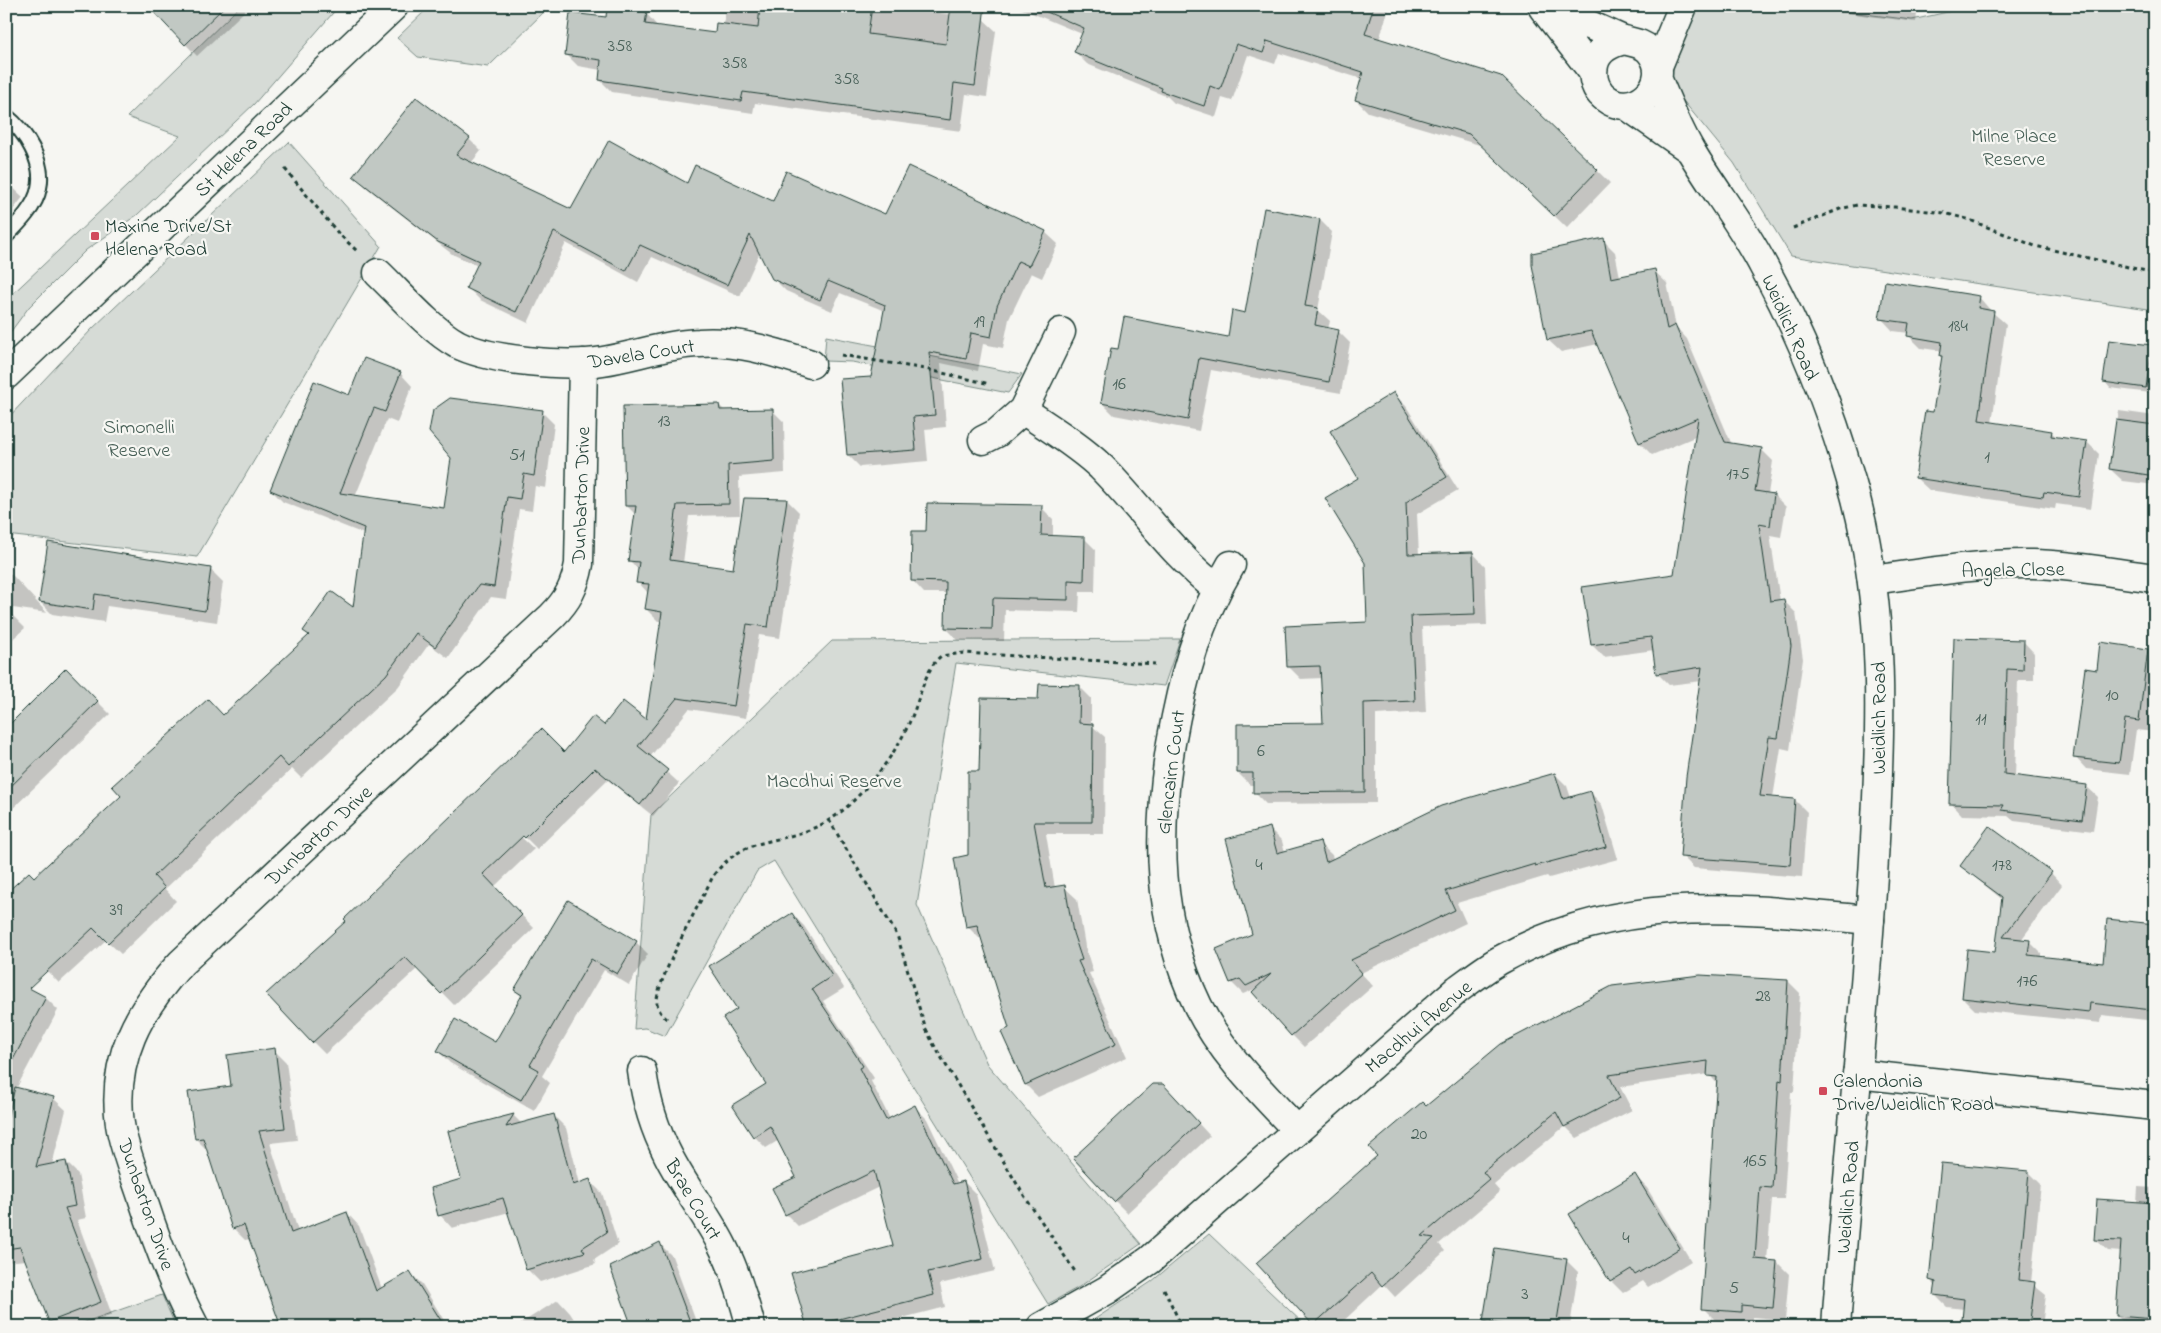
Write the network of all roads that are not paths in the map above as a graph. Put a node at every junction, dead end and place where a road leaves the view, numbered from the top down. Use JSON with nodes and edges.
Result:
{"nodes":[{"id":1,"x":394,"y":6,"type":"edge"},
{"id":2,"x":1541,"y":6,"type":"edge"},
{"id":3,"x":1547,"y":6,"type":"edge"},
{"id":4,"x":1682,"y":7,"type":"edge"},
{"id":5,"x":1627,"y":40,"type":"junction"},
{"id":6,"x":1593,"y":72,"type":"junction"},
{"id":7,"x":1658,"y":73,"type":"junction"},
{"id":8,"x":1626,"y":105,"type":"junction"},
{"id":9,"x":6,"y":116,"type":"edge"},
{"id":10,"x":1690,"y":150,"type":"junction"},
{"id":11,"x":6,"y":236,"type":"edge"},
{"id":12,"x":378,"y":273,"type":"road end"},
{"id":13,"x":1061,"y":332,"type":"dead end"},
{"id":14,"x":583,"y":363,"type":"junction"},
{"id":15,"x":810,"y":364,"type":"road end"},
{"id":16,"x":6,"y":375,"type":"edge"},
{"id":17,"x":1023,"y":410,"type":"junction"},
{"id":18,"x":984,"y":440,"type":"dead end"},
{"id":19,"x":1232,"y":565,"type":"dead end"},
{"id":20,"x":2155,"y":578,"type":"edge"},
{"id":21,"x":1872,"y":580,"type":"junction"},
{"id":22,"x":1217,"y":589,"type":"junction"},
{"id":23,"x":1870,"y":920,"type":"junction"},
{"id":24,"x":642,"y":1071,"type":"dead end"},
{"id":25,"x":1858,"y":1074,"type":"junction"},
{"id":26,"x":2155,"y":1106,"type":"edge"},
{"id":27,"x":1297,"y":1130,"type":"junction"},
{"id":28,"x":195,"y":1327,"type":"edge"},
{"id":29,"x":751,"y":1327,"type":"edge"},
{"id":30,"x":1041,"y":1327,"type":"edge"},
{"id":31,"x":1836,"y":1327,"type":"edge"}],
"edges":[{"from":1,"to":16,"type":"street","name":"St Helena Road"},
{"from":2,"to":6,"type":"street"},
{"from":3,"to":5,"type":"street"},
{"from":4,"to":5,"type":"street"},
{"from":4,"to":7,"type":"street"},
{"from":5,"to":6,"type":"street"},
{"from":5,"to":7,"type":"street"},
{"from":6,"to":8,"type":"street"},
{"from":7,"to":8,"type":"street"},
{"from":7,"to":10,"type":"street","name":"Weidlich Road"},
{"from":8,"to":10,"type":"street","name":"Weidlich Road"},
{"from":9,"to":11,"type":"lane"},
{"from":10,"to":21,"type":"street","name":"Weidlich Road"},
{"from":12,"to":14,"type":"street","name":"Davela Court"},
{"from":13,"to":17,"type":"street"},
{"from":14,"to":15,"type":"street","name":"Davela Court"},
{"from":14,"to":28,"type":"street","name":"Dunbarton Drive"},
{"from":17,"to":18,"type":"street"},
{"from":17,"to":22,"type":"street"},
{"from":19,"to":22,"type":"street","name":"Glencairn Court"},
{"from":20,"to":21,"type":"street","name":"Angela Close"},
{"from":21,"to":23,"type":"street","name":"Weidlich Road"},
{"from":22,"to":27,"type":"street","name":"Glencairn Court"},
{"from":23,"to":25,"type":"street","name":"Weidlich Road"},
{"from":23,"to":27,"type":"street","name":"Macdhui Avenue"},
{"from":24,"to":29,"type":"street","name":"Brae Court"},
{"from":25,"to":26,"type":"street"},
{"from":25,"to":31,"type":"street","name":"Weidlich Road"},
{"from":27,"to":30,"type":"street","name":"Macdhui Avenue"}]}
